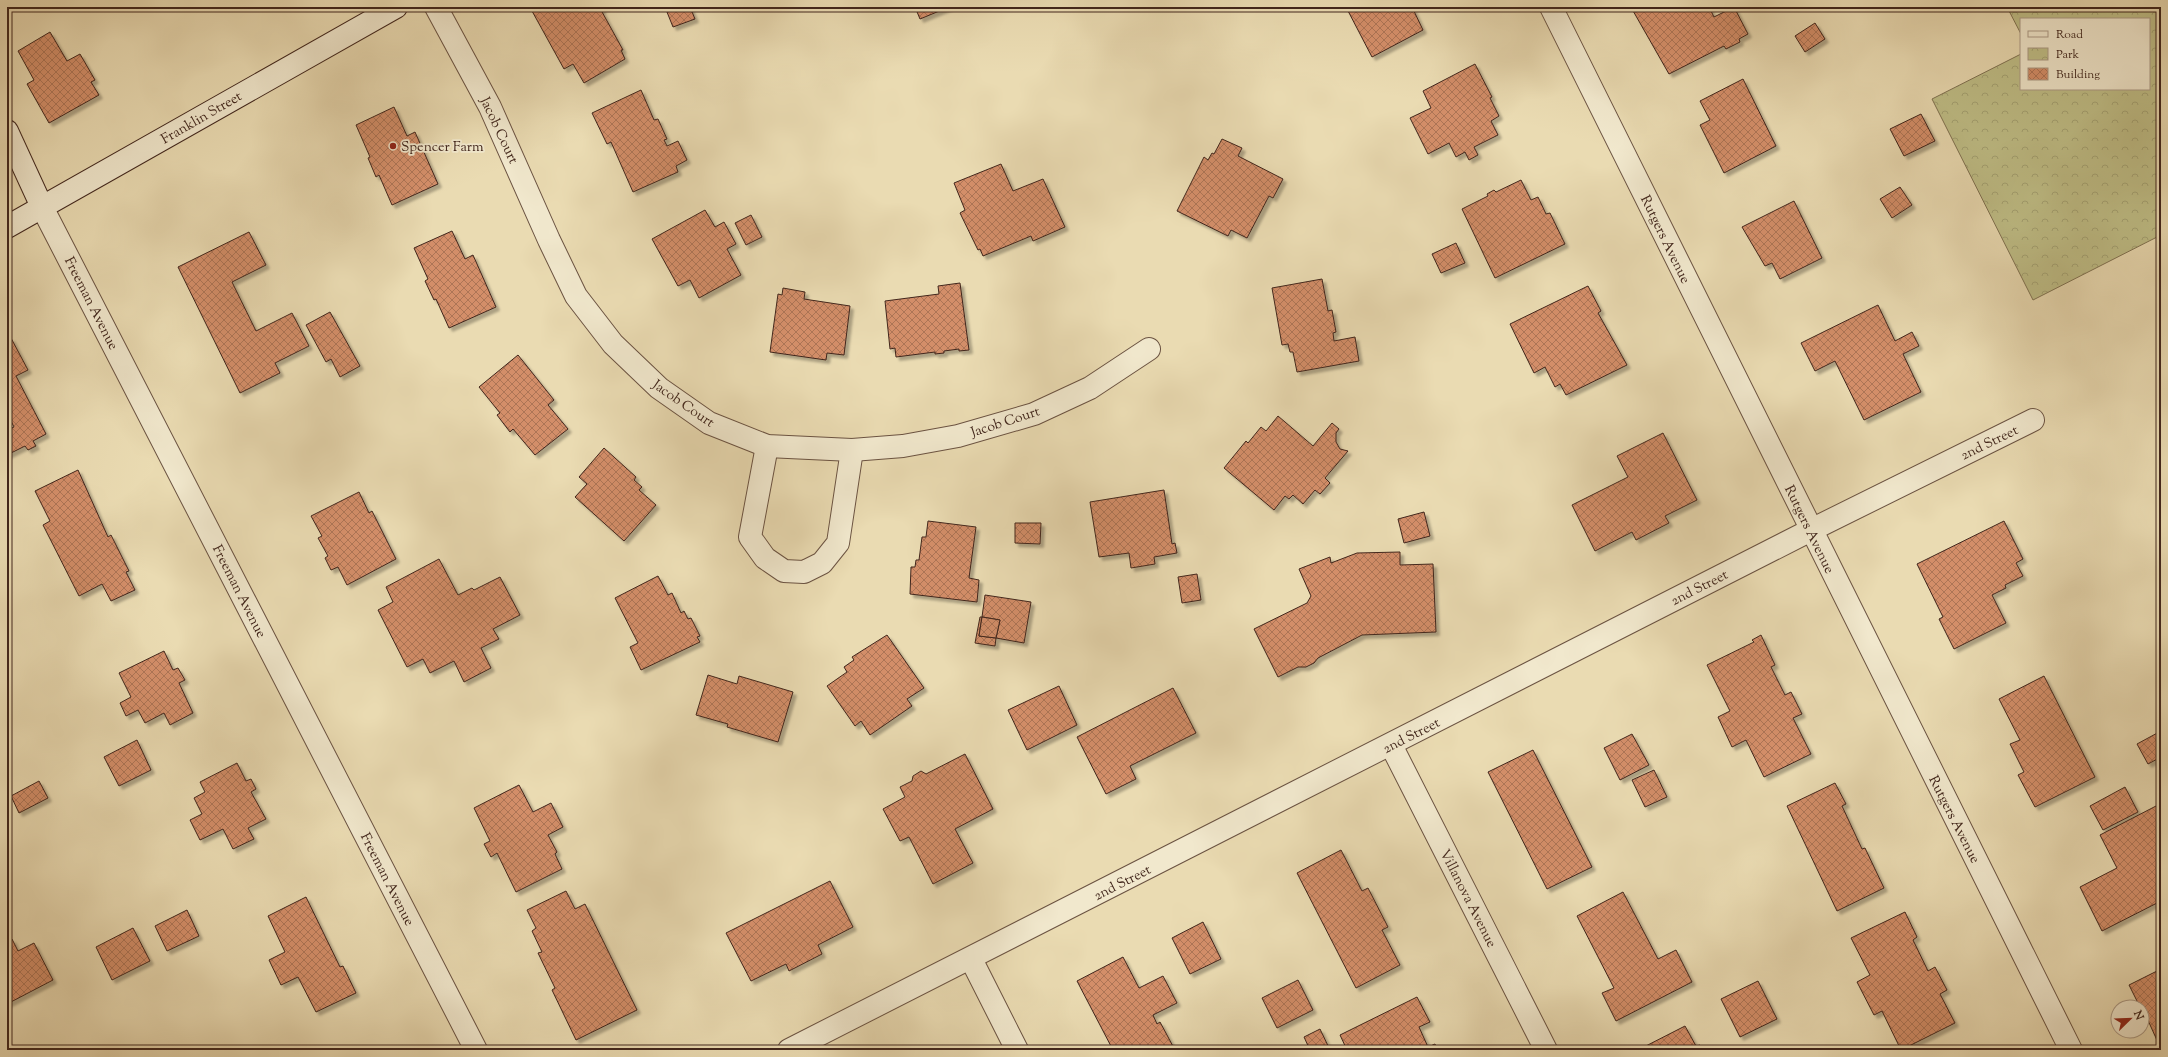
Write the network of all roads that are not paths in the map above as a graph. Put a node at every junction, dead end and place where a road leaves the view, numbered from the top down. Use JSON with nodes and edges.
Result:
{"nodes":[{"id":1,"x":396,"y":7,"type":"edge"},
{"id":2,"x":436,"y":7,"type":"edge"},
{"id":3,"x":1551,"y":7,"type":"edge"},
{"id":4,"x":7,"y":131,"type":"edge"},
{"id":5,"x":42,"y":207,"type":"junction"},
{"id":6,"x":7,"y":227,"type":"edge"},
{"id":7,"x":1149,"y":349,"type":"dead end"},
{"id":8,"x":2033,"y":420,"type":"dead end"},
{"id":9,"x":767,"y":446,"type":"junction"},
{"id":10,"x":852,"y":450,"type":"junction"},
{"id":11,"x":1811,"y":530,"type":"junction"},
{"id":12,"x":1391,"y":745,"type":"junction"},
{"id":13,"x":970,"y":959,"type":"junction"},
{"id":14,"x":476,"y":1050,"type":"edge"},
{"id":15,"x":789,"y":1050,"type":"edge"},
{"id":16,"x":1017,"y":1050,"type":"edge"},
{"id":17,"x":1546,"y":1050,"type":"edge"},
{"id":18,"x":2071,"y":1050,"type":"edge"}],
"edges":[{"from":1,"to":5,"type":"street","name":"Franklin Street"},
{"from":2,"to":9,"type":"street","name":"Jacob Court"},
{"from":3,"to":11,"type":"street","name":"Rutgers Avenue"},
{"from":4,"to":5,"type":"street","name":"Freeman Avenue"},
{"from":5,"to":6,"type":"street","name":"Franklin Street"},
{"from":5,"to":14,"type":"street","name":"Freeman Avenue"},
{"from":7,"to":10,"type":"street","name":"Jacob Court"},
{"from":8,"to":11,"type":"street","name":"2nd Street"},
{"from":9,"to":10,"type":"street","name":"Jacob Court"},
{"from":9,"to":10,"type":"street"},
{"from":11,"to":12,"type":"street","name":"2nd Street"},
{"from":11,"to":18,"type":"street","name":"Rutgers Avenue"},
{"from":12,"to":13,"type":"street","name":"2nd Street"},
{"from":12,"to":17,"type":"street","name":"Villanova Avenue"},
{"from":13,"to":15,"type":"street","name":"2nd Street"},
{"from":13,"to":16,"type":"street"}]}
